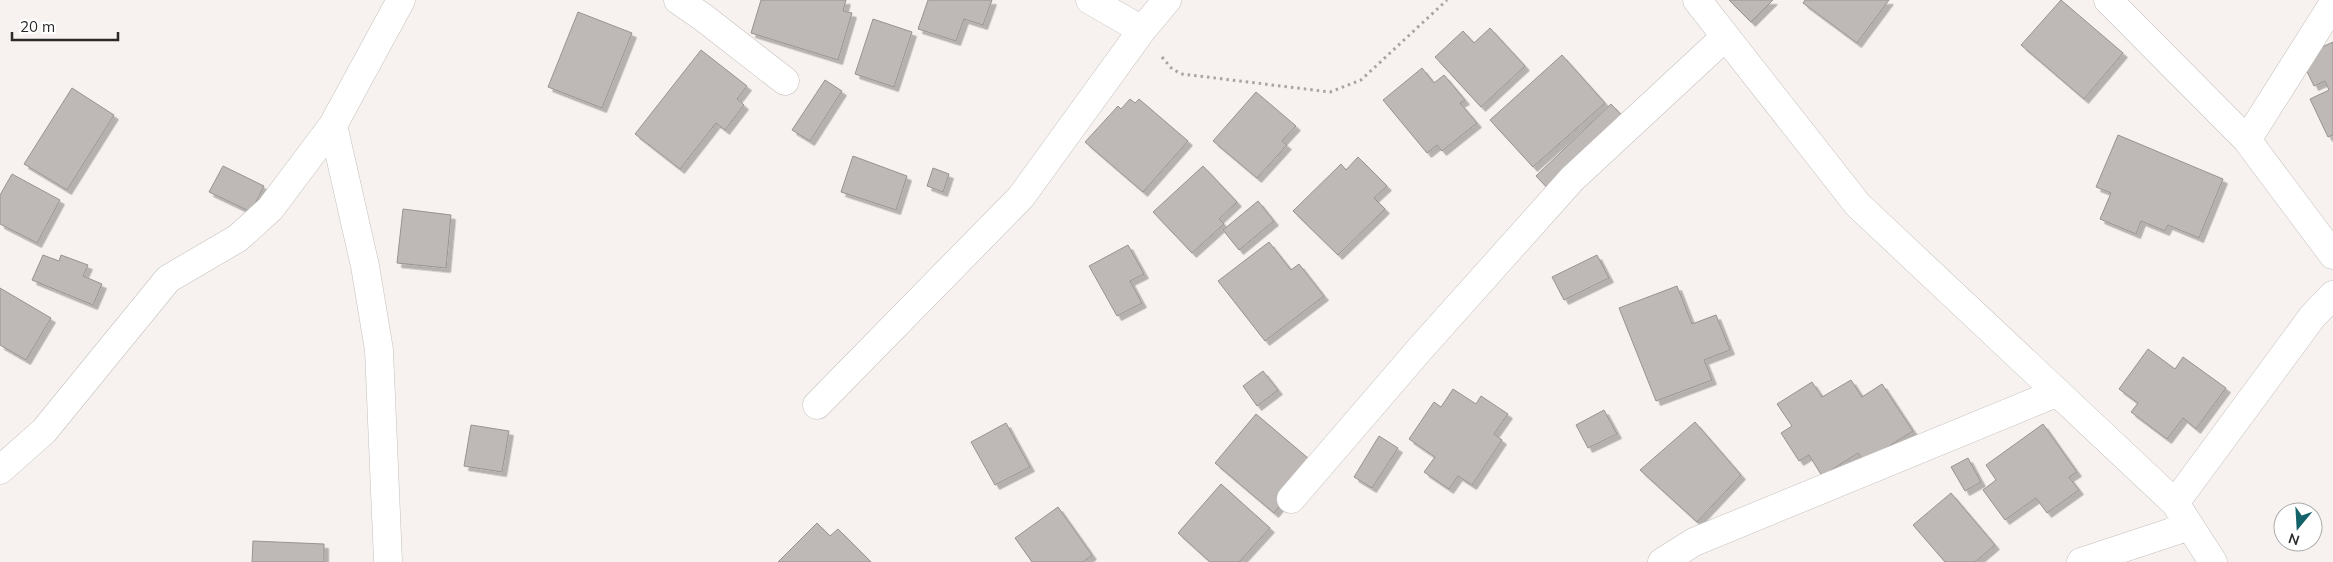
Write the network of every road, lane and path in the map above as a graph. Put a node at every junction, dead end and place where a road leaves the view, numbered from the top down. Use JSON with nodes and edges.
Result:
{"nodes":[{"id":1,"x":401,"y":0,"type":"edge"},
{"id":2,"x":678,"y":0,"type":"edge"},
{"id":3,"x":1090,"y":0,"type":"edge"},
{"id":4,"x":1167,"y":0,"type":"edge"},
{"id":5,"x":1447,"y":0,"type":"edge"},
{"id":6,"x":1697,"y":0,"type":"edge"},
{"id":7,"x":2108,"y":0,"type":"edge"},
{"id":8,"x":2333,"y":4,"type":"edge"},
{"id":9,"x":1142,"y":30,"type":"junction"},
{"id":10,"x":1725,"y":37,"type":"junction"},
{"id":11,"x":785,"y":81,"type":"dead end"},
{"id":12,"x":333,"y":125,"type":"junction"},
{"id":13,"x":2246,"y":140,"type":"junction"},
{"id":14,"x":2333,"y":255,"type":"edge"},
{"id":15,"x":2333,"y":295,"type":"edge"},
{"id":16,"x":2056,"y":393,"type":"junction"},
{"id":17,"x":818,"y":405,"type":"dead end"},
{"id":18,"x":0,"y":470,"type":"edge"},
{"id":19,"x":1291,"y":499,"type":"dead end"},
{"id":20,"x":2176,"y":503,"type":"junction"},
{"id":21,"x":2190,"y":526,"type":"junction"},
{"id":22,"x":388,"y":561,"type":"edge"},
{"id":23,"x":1662,"y":562,"type":"edge"},
{"id":24,"x":2081,"y":562,"type":"edge"},
{"id":25,"x":2213,"y":562,"type":"edge"}],
"edges":[{"from":1,"to":12,"type":"street"},
{"from":2,"to":11,"type":"street"},
{"from":3,"to":9,"type":"street"},
{"from":4,"to":9,"type":"street"},
{"from":5,"to":9,"type":"path"},
{"from":6,"to":10,"type":"street"},
{"from":7,"to":13,"type":"street"},
{"from":8,"to":13,"type":"street"},
{"from":9,"to":17,"type":"street"},
{"from":10,"to":16,"type":"street"},
{"from":10,"to":19,"type":"street"},
{"from":12,"to":18,"type":"street"},
{"from":12,"to":22,"type":"street"},
{"from":13,"to":14,"type":"street"},
{"from":15,"to":20,"type":"street"},
{"from":16,"to":20,"type":"street"},
{"from":16,"to":23,"type":"street"},
{"from":20,"to":21,"type":"street"},
{"from":21,"to":24,"type":"street"},
{"from":21,"to":25,"type":"street"}]}
